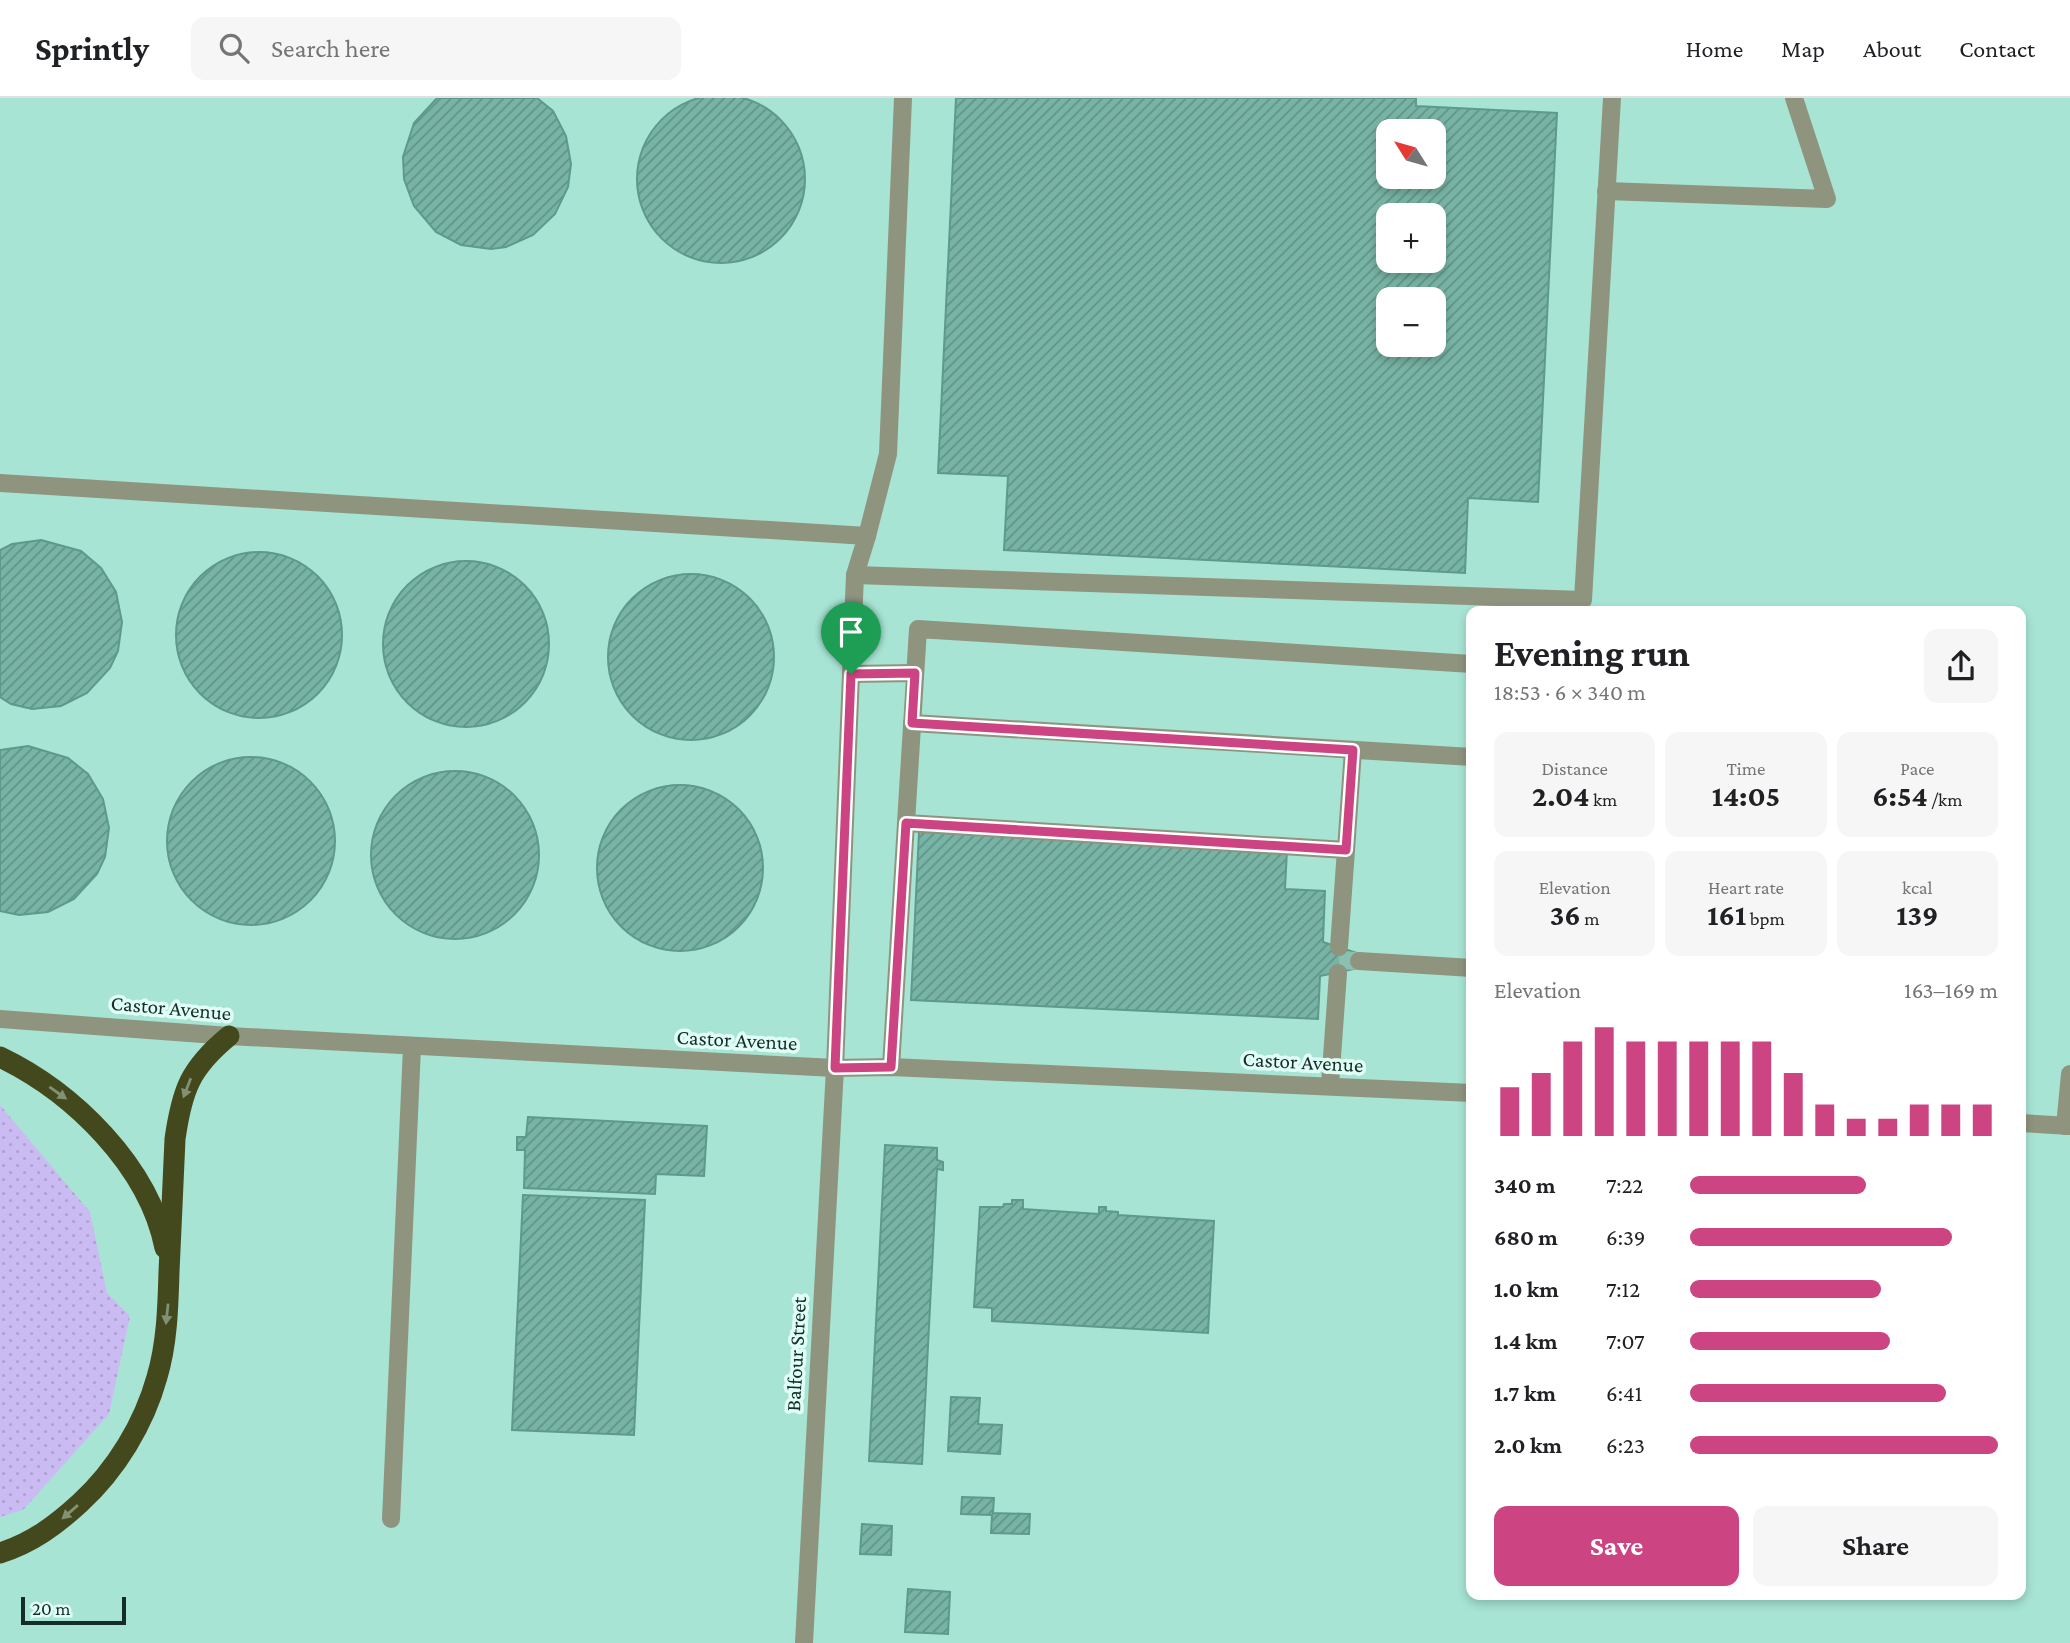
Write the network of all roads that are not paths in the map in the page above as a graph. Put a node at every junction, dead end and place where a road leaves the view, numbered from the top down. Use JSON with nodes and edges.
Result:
{"nodes":[{"id":1,"x":903,"y":98,"type":"edge"},
{"id":2,"x":1612,"y":98,"type":"edge"},
{"id":3,"x":1794,"y":98,"type":"edge"},
{"id":4,"x":1606,"y":191,"type":"junction"},
{"id":5,"x":0,"y":483,"type":"edge"},
{"id":6,"x":867,"y":536,"type":"junction"},
{"id":7,"x":855,"y":575,"type":"junction"},
{"id":8,"x":1466,"y":664,"type":"edge"},
{"id":9,"x":915,"y":673,"type":"junction"},
{"id":10,"x":851,"y":674,"type":"junction"},
{"id":11,"x":912,"y":723,"type":"junction"},
{"id":12,"x":1353,"y":750,"type":"junction"},
{"id":13,"x":1466,"y":757,"type":"edge"},
{"id":14,"x":906,"y":823,"type":"junction"},
{"id":15,"x":1346,"y":850,"type":"junction"},
{"id":16,"x":1339,"y":947,"type":"dead end"},
{"id":17,"x":1359,"y":961,"type":"tunnel mouth"},
{"id":18,"x":1466,"y":968,"type":"edge"},
{"id":19,"x":1338,"y":973,"type":"dead end"},
{"id":20,"x":0,"y":1019,"type":"edge"},
{"id":21,"x":229,"y":1036,"type":"junction"},
{"id":22,"x":412,"y":1047,"type":"junction"},
{"id":23,"x":0,"y":1057,"type":"edge"},
{"id":24,"x":891,"y":1067,"type":"junction"},
{"id":25,"x":835,"y":1068,"type":"junction"},
{"id":26,"x":2070,"y":1074,"type":"edge"},
{"id":27,"x":1330,"y":1085,"type":"junction"},
{"id":28,"x":1466,"y":1093,"type":"edge"},
{"id":29,"x":2026,"y":1123,"type":"edge"},
{"id":30,"x":2068,"y":1126,"type":"edge"},
{"id":31,"x":169,"y":1273,"type":"junction"},
{"id":32,"x":391,"y":1519,"type":"dead end"},
{"id":33,"x":0,"y":1553,"type":"edge"},
{"id":34,"x":804,"y":1643,"type":"edge"}],
"edges":[{"from":1,"to":6,"type":"street","name":"Balfour Street"},
{"from":2,"to":4,"type":"street"},
{"from":3,"to":4,"type":"street"},
{"from":4,"to":7,"type":"street"},
{"from":5,"to":6,"type":"street"},
{"from":6,"to":7,"type":"street","name":"Balfour Street"},
{"from":7,"to":10,"type":"street","name":"Balfour Street"},
{"from":8,"to":9,"type":"street"},
{"from":9,"to":10,"type":"street"},
{"from":9,"to":11,"type":"street"},
{"from":10,"to":25,"type":"street","name":"Balfour Street"},
{"from":11,"to":12,"type":"street"},
{"from":11,"to":14,"type":"street"},
{"from":12,"to":13,"type":"street"},
{"from":12,"to":15,"type":"street"},
{"from":14,"to":15,"type":"street"},
{"from":14,"to":24,"type":"street"},
{"from":15,"to":16,"type":"street"},
{"from":17,"to":18,"type":"street"},
{"from":19,"to":27,"type":"street"},
{"from":20,"to":21,"type":"street","name":"Castor Avenue"},
{"from":21,"to":22,"type":"street","name":"Castor Avenue"},
{"from":21,"to":31,"type":"highway","one_way":true},
{"from":22,"to":25,"type":"street","name":"Castor Avenue"},
{"from":22,"to":32,"type":"street"},
{"from":23,"to":31,"type":"highway","one_way":true},
{"from":24,"to":25,"type":"street","name":"Castor Avenue"},
{"from":24,"to":27,"type":"street","name":"Castor Avenue"},
{"from":25,"to":34,"type":"street","name":"Balfour Street"},
{"from":26,"to":30,"type":"street"},
{"from":27,"to":28,"type":"street","name":"Castor Avenue"},
{"from":29,"to":30,"type":"street"},
{"from":31,"to":33,"type":"highway","one_way":true}]}
